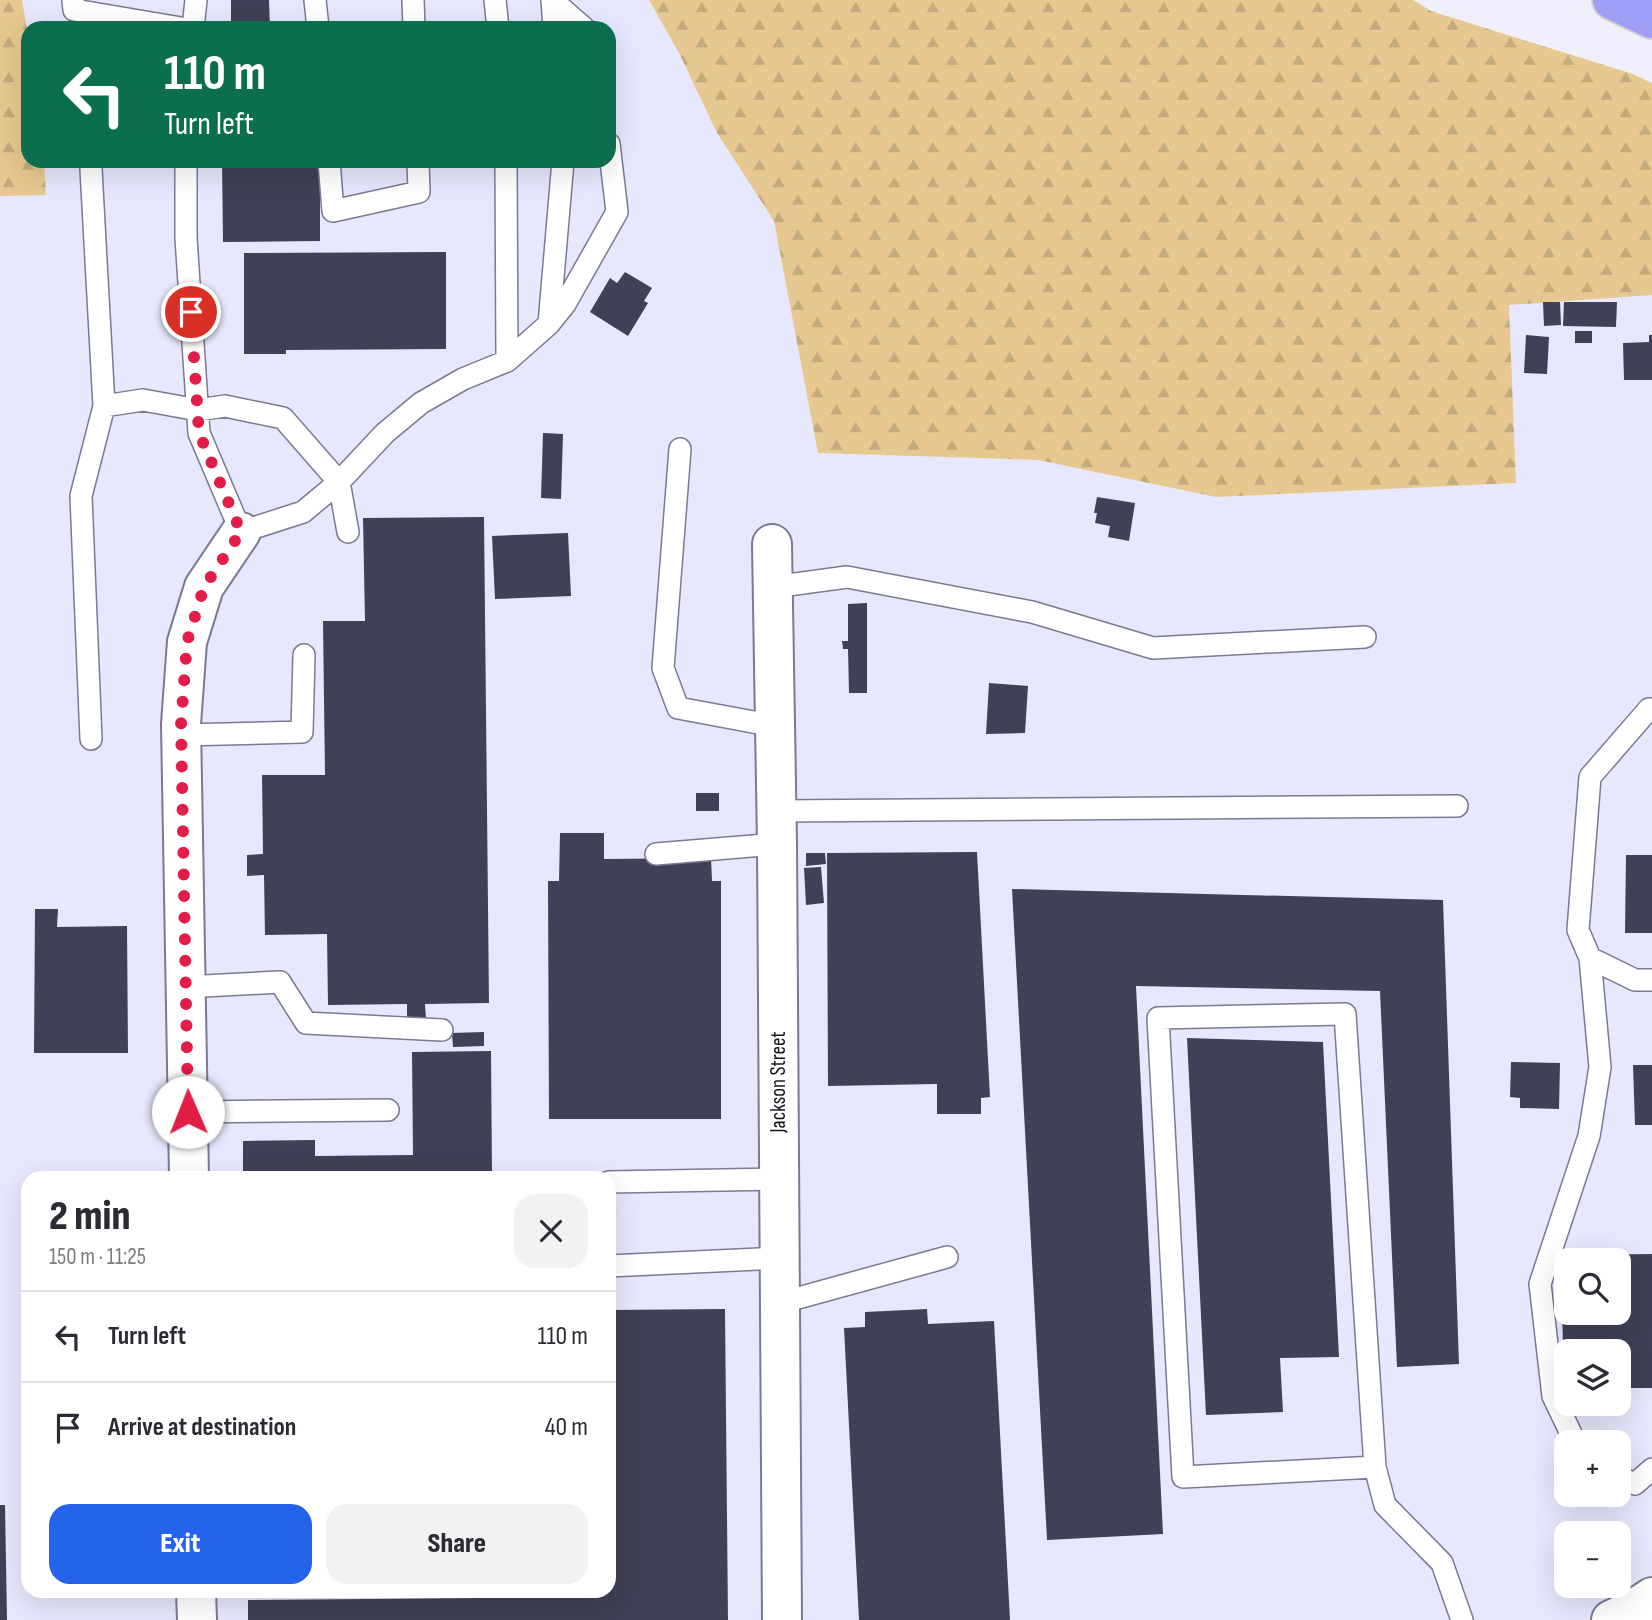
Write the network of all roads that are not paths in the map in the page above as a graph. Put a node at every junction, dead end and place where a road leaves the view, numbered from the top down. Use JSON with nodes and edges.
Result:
{"nodes":[{"id":1,"x":74,"y":0,"type":"edge"},
{"id":2,"x":197,"y":0,"type":"edge"},
{"id":3,"x":316,"y":0,"type":"edge"},
{"id":4,"x":413,"y":0,"type":"edge"},
{"id":5,"x":495,"y":0,"type":"edge"},
{"id":6,"x":552,"y":0,"type":"edge"},
{"id":7,"x":1612,"y":0,"type":"edge"},
{"id":8,"x":1652,"y":19,"type":"edge"},
{"id":9,"x":139,"y":21,"type":"edge"},
{"id":10,"x":194,"y":21,"type":"edge"},
{"id":11,"x":318,"y":21,"type":"edge"},
{"id":12,"x":414,"y":21,"type":"edge"},
{"id":13,"x":497,"y":21,"type":"edge"},
{"id":14,"x":554,"y":21,"type":"edge"},
{"id":15,"x":576,"y":21,"type":"edge"},
{"id":16,"x":186,"y":168,"type":"edge"},
{"id":17,"x":330,"y":168,"type":"edge"},
{"id":18,"x":418,"y":168,"type":"edge"},
{"id":19,"x":506,"y":168,"type":"edge"},
{"id":20,"x":562,"y":168,"type":"edge"},
{"id":21,"x":612,"y":168,"type":"edge"},
{"id":22,"x":90,"y":169,"type":"dead end"},
{"id":23,"x":549,"y":324,"type":"junction"},
{"id":24,"x":507,"y":361,"type":"junction"},
{"id":25,"x":104,"y":406,"type":"junction"},
{"id":26,"x":198,"y":410,"type":"junction"},
{"id":27,"x":680,"y":449,"type":"dead end"},
{"id":28,"x":339,"y":482,"type":"junction"},
{"id":29,"x":241,"y":532,"type":"junction"},
{"id":30,"x":348,"y":532,"type":"dead end"},
{"id":31,"x":772,"y":544,"type":"dead end"},
{"id":32,"x":773,"y":587,"type":"junction"},
{"id":33,"x":1365,"y":637,"type":"dead end"},
{"id":34,"x":304,"y":655,"type":"dead end"},
{"id":35,"x":1652,"y":709,"type":"edge"},
{"id":36,"x":775,"y":726,"type":"junction"},
{"id":37,"x":181,"y":735,"type":"junction"},
{"id":38,"x":91,"y":739,"type":"dead end"},
{"id":39,"x":1457,"y":806,"type":"dead end"},
{"id":40,"x":777,"y":827,"type":"junction"},
{"id":41,"x":656,"y":854,"type":"dead end"},
{"id":42,"x":1590,"y":958,"type":"junction"},
{"id":43,"x":1652,"y":980,"type":"edge"},
{"id":44,"x":186,"y":987,"type":"junction"},
{"id":45,"x":442,"y":1030,"type":"dead end"},
{"id":46,"x":388,"y":1111,"type":"dead end"},
{"id":47,"x":188,"y":1112,"type":"junction"},
{"id":48,"x":189,"y":1171,"type":"edge"},
{"id":49,"x":779,"y":1179,"type":"junction"},
{"id":50,"x":616,"y":1182,"type":"edge"},
{"id":51,"x":779,"y":1258,"type":"junction"},
{"id":52,"x":947,"y":1258,"type":"dead end"},
{"id":53,"x":616,"y":1266,"type":"edge"},
{"id":54,"x":780,"y":1303,"type":"junction"},
{"id":55,"x":1569,"y":1430,"type":"edge"},
{"id":56,"x":1375,"y":1467,"type":"junction"},
{"id":57,"x":1652,"y":1469,"type":"edge"},
{"id":58,"x":1631,"y":1482,"type":"edge"},
{"id":59,"x":1652,"y":1597,"type":"edge"},
{"id":60,"x":196,"y":1598,"type":"edge"},
{"id":61,"x":197,"y":1620,"type":"edge"},
{"id":62,"x":782,"y":1620,"type":"edge"},
{"id":63,"x":1462,"y":1620,"type":"edge"},
{"id":64,"x":1611,"y":1620,"type":"edge"}],
"edges":[{"from":1,"to":9,"type":"lane"},
{"from":2,"to":10,"type":"lane"},
{"from":3,"to":11,"type":"lane"},
{"from":4,"to":12,"type":"lane"},
{"from":5,"to":13,"type":"lane"},
{"from":6,"to":14,"type":"lane"},
{"from":6,"to":15,"type":"lane"},
{"from":7,"to":8,"type":"highway"},
{"from":16,"to":26,"type":"lane"},
{"from":17,"to":18,"type":"lane"},
{"from":19,"to":24,"type":"lane"},
{"from":20,"to":23,"type":"lane"},
{"from":21,"to":23,"type":"lane"},
{"from":22,"to":25,"type":"lane"},
{"from":23,"to":24,"type":"lane"},
{"from":24,"to":28,"type":"lane"},
{"from":25,"to":26,"type":"lane"},
{"from":25,"to":38,"type":"lane"},
{"from":26,"to":28,"type":"lane"},
{"from":26,"to":29,"type":"lane"},
{"from":27,"to":36,"type":"lane"},
{"from":28,"to":29,"type":"lane"},
{"from":28,"to":30,"type":"lane"},
{"from":29,"to":37,"type":"street"},
{"from":31,"to":32,"type":"street","name":"Jackson Street"},
{"from":32,"to":33,"type":"lane"},
{"from":32,"to":36,"type":"street","name":"Jackson Street"},
{"from":34,"to":37,"type":"lane"},
{"from":35,"to":42,"type":"lane"},
{"from":36,"to":40,"type":"street","name":"Jackson Street"},
{"from":37,"to":44,"type":"street"},
{"from":39,"to":40,"type":"lane"},
{"from":40,"to":41,"type":"lane"},
{"from":40,"to":49,"type":"street","name":"Jackson Street"},
{"from":42,"to":43,"type":"lane"},
{"from":42,"to":55,"type":"lane"},
{"from":44,"to":45,"type":"lane"},
{"from":44,"to":47,"type":"street"},
{"from":46,"to":47,"type":"lane"},
{"from":47,"to":48,"type":"street"},
{"from":49,"to":50,"type":"lane"},
{"from":49,"to":51,"type":"street","name":"Jackson Street"},
{"from":51,"to":53,"type":"lane"},
{"from":51,"to":54,"type":"street","name":"Jackson Street"},
{"from":52,"to":54,"type":"lane"},
{"from":54,"to":62,"type":"street","name":"Jackson Street"},
{"from":56,"to":56,"type":"lane"},
{"from":56,"to":63,"type":"lane"},
{"from":57,"to":58,"type":"lane"},
{"from":59,"to":64,"type":"street"},
{"from":60,"to":61,"type":"street"}]}
